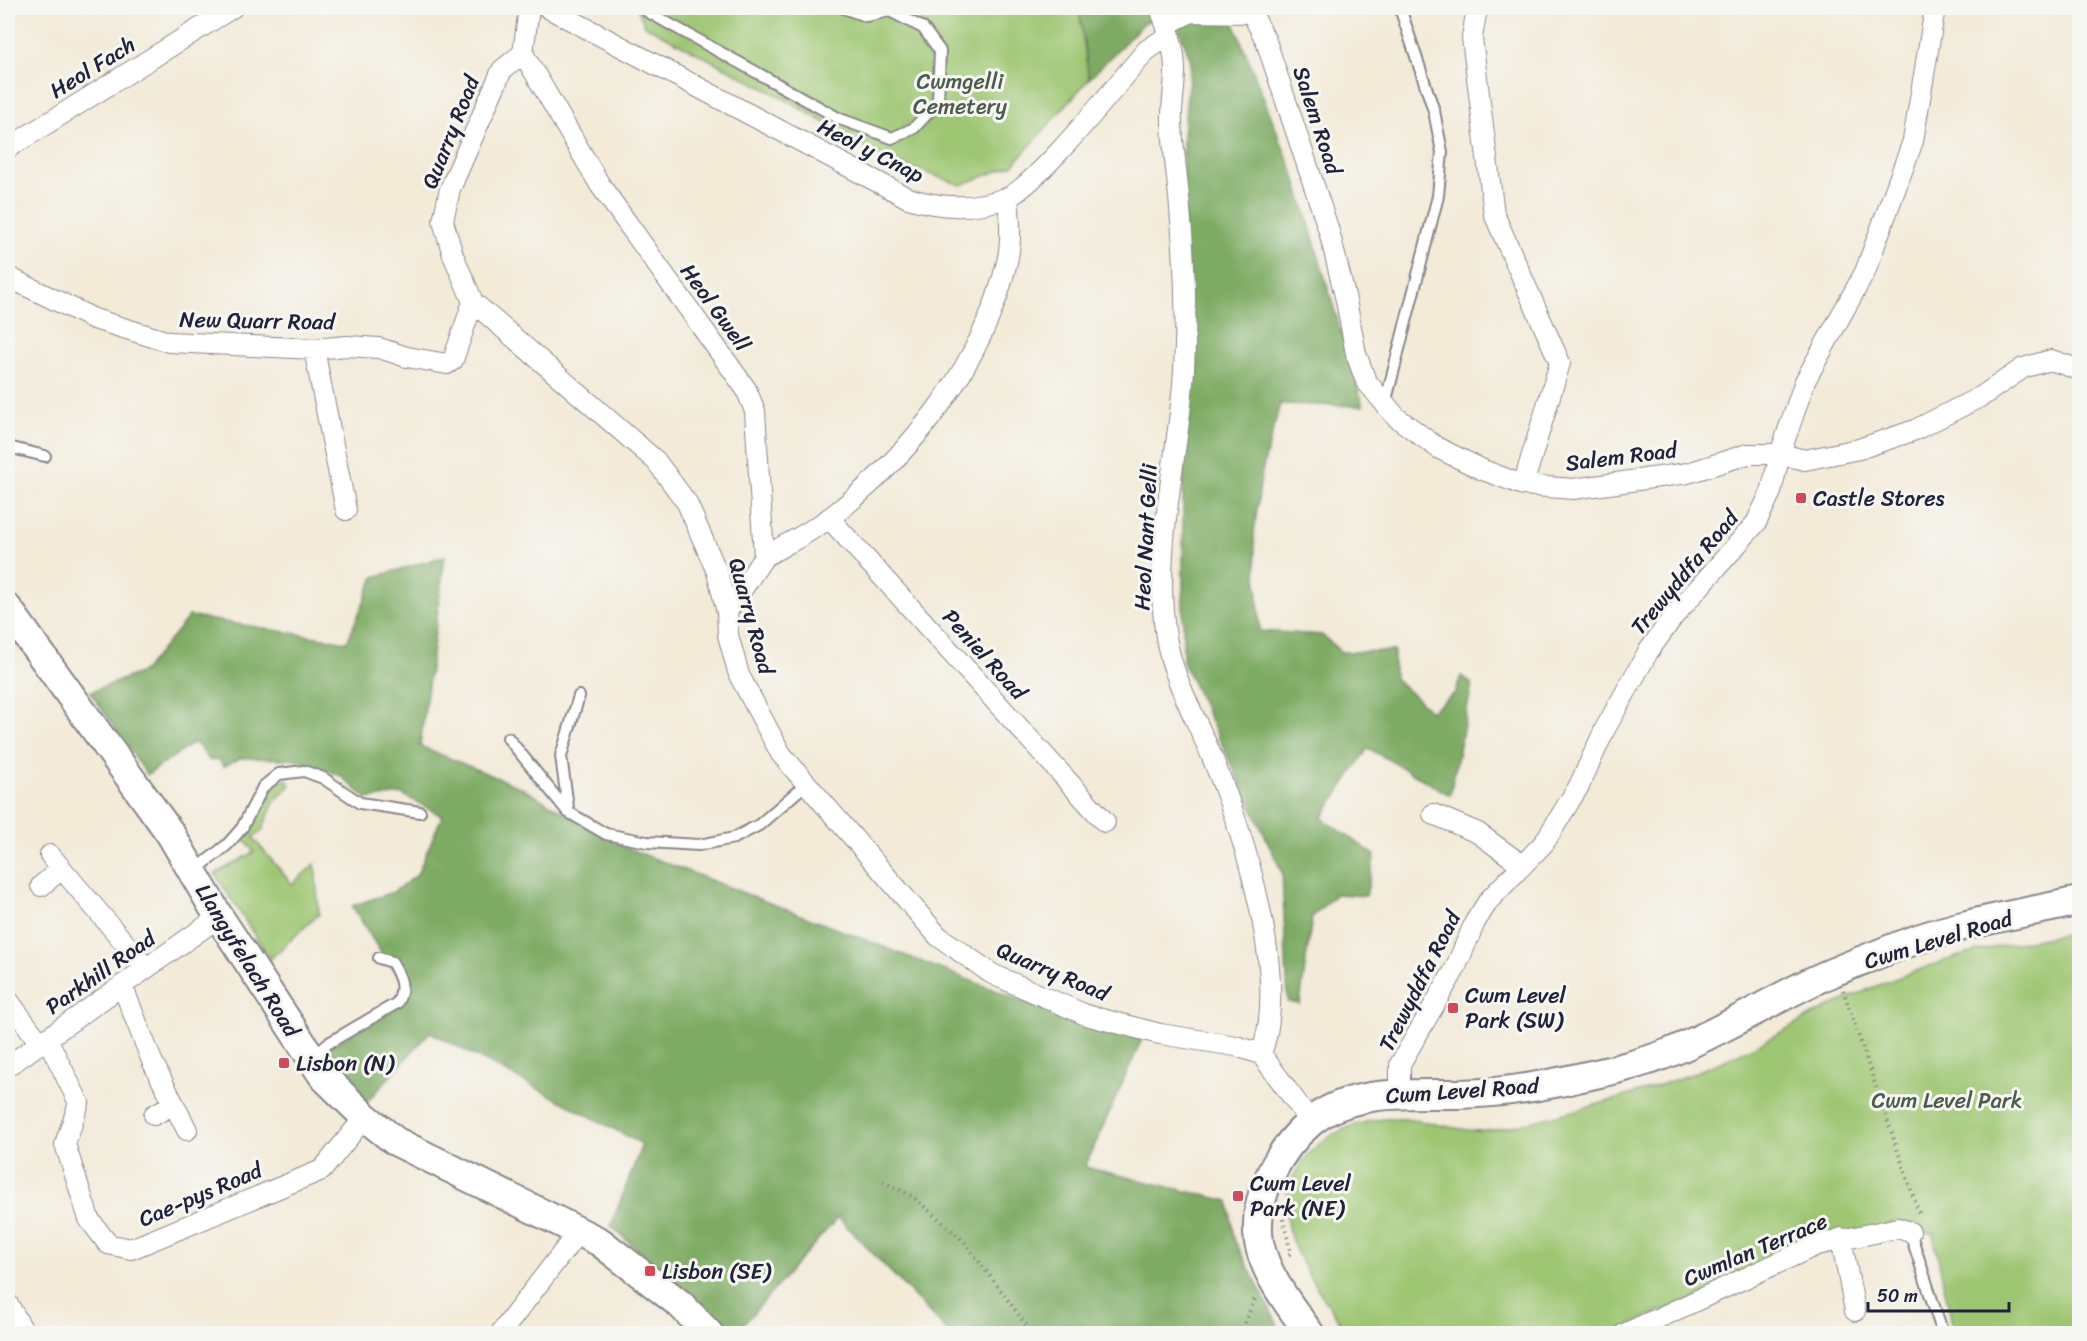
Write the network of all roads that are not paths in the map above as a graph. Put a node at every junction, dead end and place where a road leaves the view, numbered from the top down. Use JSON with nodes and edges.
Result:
{"nodes":[{"id":1,"x":232,"y":8,"type":"edge"},
{"id":2,"x":529,"y":8,"type":"edge"},
{"id":3,"x":548,"y":8,"type":"edge"},
{"id":4,"x":646,"y":8,"type":"edge"},
{"id":5,"x":843,"y":8,"type":"edge"},
{"id":6,"x":904,"y":8,"type":"edge"},
{"id":7,"x":1400,"y":8,"type":"edge"},
{"id":8,"x":1477,"y":8,"type":"edge"},
{"id":9,"x":1935,"y":8,"type":"edge"},
{"id":10,"x":887,"y":9,"type":"edge"},
{"id":11,"x":1251,"y":15,"type":"edge"},
{"id":12,"x":1165,"y":22,"type":"edge"},
{"id":13,"x":523,"y":53,"type":"junction"},
{"id":14,"x":8,"y":147,"type":"edge"},
{"id":15,"x":1008,"y":198,"type":"junction"},
{"id":16,"x":8,"y":277,"type":"edge"},
{"id":17,"x":474,"y":302,"type":"junction"},
{"id":18,"x":314,"y":349,"type":"junction"},
{"id":19,"x":2079,"y":370,"type":"edge"},
{"id":20,"x":1385,"y":404,"type":"junction"},
{"id":21,"x":8,"y":447,"type":"edge"},
{"id":22,"x":1780,"y":454,"type":"junction"},
{"id":23,"x":45,"y":456,"type":"dead end"},
{"id":24,"x":1523,"y":485,"type":"junction"},
{"id":25,"x":346,"y":510,"type":"dead end"},
{"id":26,"x":829,"y":518,"type":"junction"},
{"id":27,"x":764,"y":557,"type":"junction"},
{"id":28,"x":8,"y":609,"type":"edge"},
{"id":29,"x":727,"y":612,"type":"junction"},
{"id":30,"x":579,"y":696,"type":"dead end"},
{"id":31,"x":508,"y":738,"type":"dead end"},
{"id":32,"x":806,"y":784,"type":"junction"},
{"id":33,"x":420,"y":812,"type":"dead end"},
{"id":34,"x":568,"y":812,"type":"junction"},
{"id":35,"x":1433,"y":814,"type":"dead end"},
{"id":36,"x":1105,"y":822,"type":"dead end"},
{"id":37,"x":1522,"y":866,"type":"junction"},
{"id":38,"x":193,"y":873,"type":"junction"},
{"id":39,"x":41,"y":886,"type":"dead end"},
{"id":40,"x":2079,"y":901,"type":"edge"},
{"id":41,"x":219,"y":917,"type":"junction"},
{"id":42,"x":379,"y":958,"type":"dead end"},
{"id":43,"x":147,"y":968,"type":"junction"},
{"id":44,"x":122,"y":986,"type":"junction"},
{"id":45,"x":8,"y":1000,"type":"edge"},
{"id":46,"x":43,"y":1041,"type":"junction"},
{"id":47,"x":1261,"y":1054,"type":"junction"},
{"id":48,"x":312,"y":1058,"type":"junction"},
{"id":49,"x":8,"y":1066,"type":"edge"},
{"id":50,"x":1400,"y":1094,"type":"junction"},
{"id":51,"x":174,"y":1104,"type":"junction"},
{"id":52,"x":154,"y":1115,"type":"dead end"},
{"id":53,"x":365,"y":1117,"type":"junction"},
{"id":54,"x":1311,"y":1122,"type":"junction"},
{"id":55,"x":187,"y":1131,"type":"dead end"},
{"id":56,"x":579,"y":1231,"type":"junction"},
{"id":57,"x":1910,"y":1232,"type":"joint"},
{"id":58,"x":1841,"y":1238,"type":"junction"},
{"id":59,"x":8,"y":1304,"type":"edge"},
{"id":60,"x":1855,"y":1311,"type":"dead end"},
{"id":61,"x":25,"y":1334,"type":"edge"},
{"id":62,"x":500,"y":1334,"type":"edge"},
{"id":63,"x":709,"y":1334,"type":"edge"},
{"id":64,"x":1310,"y":1334,"type":"edge"},
{"id":65,"x":1624,"y":1334,"type":"edge"},
{"id":66,"x":1943,"y":1334,"type":"edge"}],
"edges":[{"from":1,"to":14,"type":"street","name":"Heol Fach"},
{"from":2,"to":13,"type":"street"},
{"from":3,"to":15,"type":"street","name":"Heol y Cnap"},
{"from":4,"to":10,"type":"lane"},
{"from":5,"to":10,"type":"lane"},
{"from":6,"to":10,"type":"lane"},
{"from":7,"to":20,"type":"lane"},
{"from":8,"to":24,"type":"street"},
{"from":9,"to":22,"type":"street","name":"Trewyddfa Road"},
{"from":11,"to":12,"type":"street","name":"Heol y Cnap"},
{"from":11,"to":20,"type":"street","name":"Salem Road"},
{"from":12,"to":15,"type":"street","name":"Heol y Cnap"},
{"from":12,"to":47,"type":"street","name":"Heol Nant Gelli"},
{"from":13,"to":17,"type":"street","name":"Quarry Road"},
{"from":13,"to":27,"type":"street","name":"Heol Gwell"},
{"from":15,"to":26,"type":"street"},
{"from":16,"to":18,"type":"street","name":"New Quarr Road"},
{"from":17,"to":18,"type":"street","name":"New Quarr Road"},
{"from":17,"to":29,"type":"street","name":"Quarry Road"},
{"from":18,"to":25,"type":"street"},
{"from":19,"to":22,"type":"street","name":"Salem Road"},
{"from":20,"to":24,"type":"street","name":"Salem Road"},
{"from":21,"to":23,"type":"lane"},
{"from":22,"to":24,"type":"street","name":"Salem Road"},
{"from":22,"to":37,"type":"street","name":"Trewyddfa Road"},
{"from":26,"to":27,"type":"street"},
{"from":26,"to":36,"type":"street","name":"Peniel Road"},
{"from":27,"to":29,"type":"street"},
{"from":28,"to":38,"type":"street","name":"Llangyfelach Road"},
{"from":29,"to":32,"type":"street","name":"Quarry Road"},
{"from":30,"to":34,"type":"lane"},
{"from":31,"to":34,"type":"lane"},
{"from":32,"to":34,"type":"lane"},
{"from":32,"to":47,"type":"street","name":"Quarry Road"},
{"from":33,"to":38,"type":"lane"},
{"from":35,"to":37,"type":"street"},
{"from":37,"to":50,"type":"street","name":"Trewyddfa Road"},
{"from":38,"to":41,"type":"street","name":"Llangyfelach Road"},
{"from":39,"to":43,"type":"street"},
{"from":40,"to":50,"type":"street","name":"Cwm Level Road"},
{"from":41,"to":43,"type":"street","name":"Parkhill Road"},
{"from":41,"to":48,"type":"street","name":"Llangyfelach Road"},
{"from":42,"to":48,"type":"lane"},
{"from":43,"to":44,"type":"street","name":"Parkhill Road"},
{"from":44,"to":46,"type":"street","name":"Parkhill Road"},
{"from":44,"to":51,"type":"street"},
{"from":45,"to":46,"type":"street","name":"Cae-pys Road"},
{"from":46,"to":49,"type":"street","name":"Parkhill Road"},
{"from":46,"to":53,"type":"street","name":"Cae-pys Road"},
{"from":47,"to":54,"type":"street"},
{"from":48,"to":53,"type":"street","name":"Llangyfelach Road"},
{"from":50,"to":54,"type":"street","name":"Cwm Level Road"},
{"from":51,"to":52,"type":"street"},
{"from":51,"to":55,"type":"street"},
{"from":53,"to":56,"type":"street","name":"Llangyfelach Road"},
{"from":54,"to":64,"type":"street","name":"Cwm Level Road"},
{"from":56,"to":62,"type":"street"},
{"from":56,"to":63,"type":"street","name":"Llangyfelach Road"},
{"from":57,"to":58,"type":"street","name":"Cwmlan Terrace"},
{"from":57,"to":66,"type":"lane"},
{"from":58,"to":60,"type":"street"},
{"from":58,"to":65,"type":"street","name":"Cwmlan Terrace"},
{"from":59,"to":61,"type":"street"}]}
